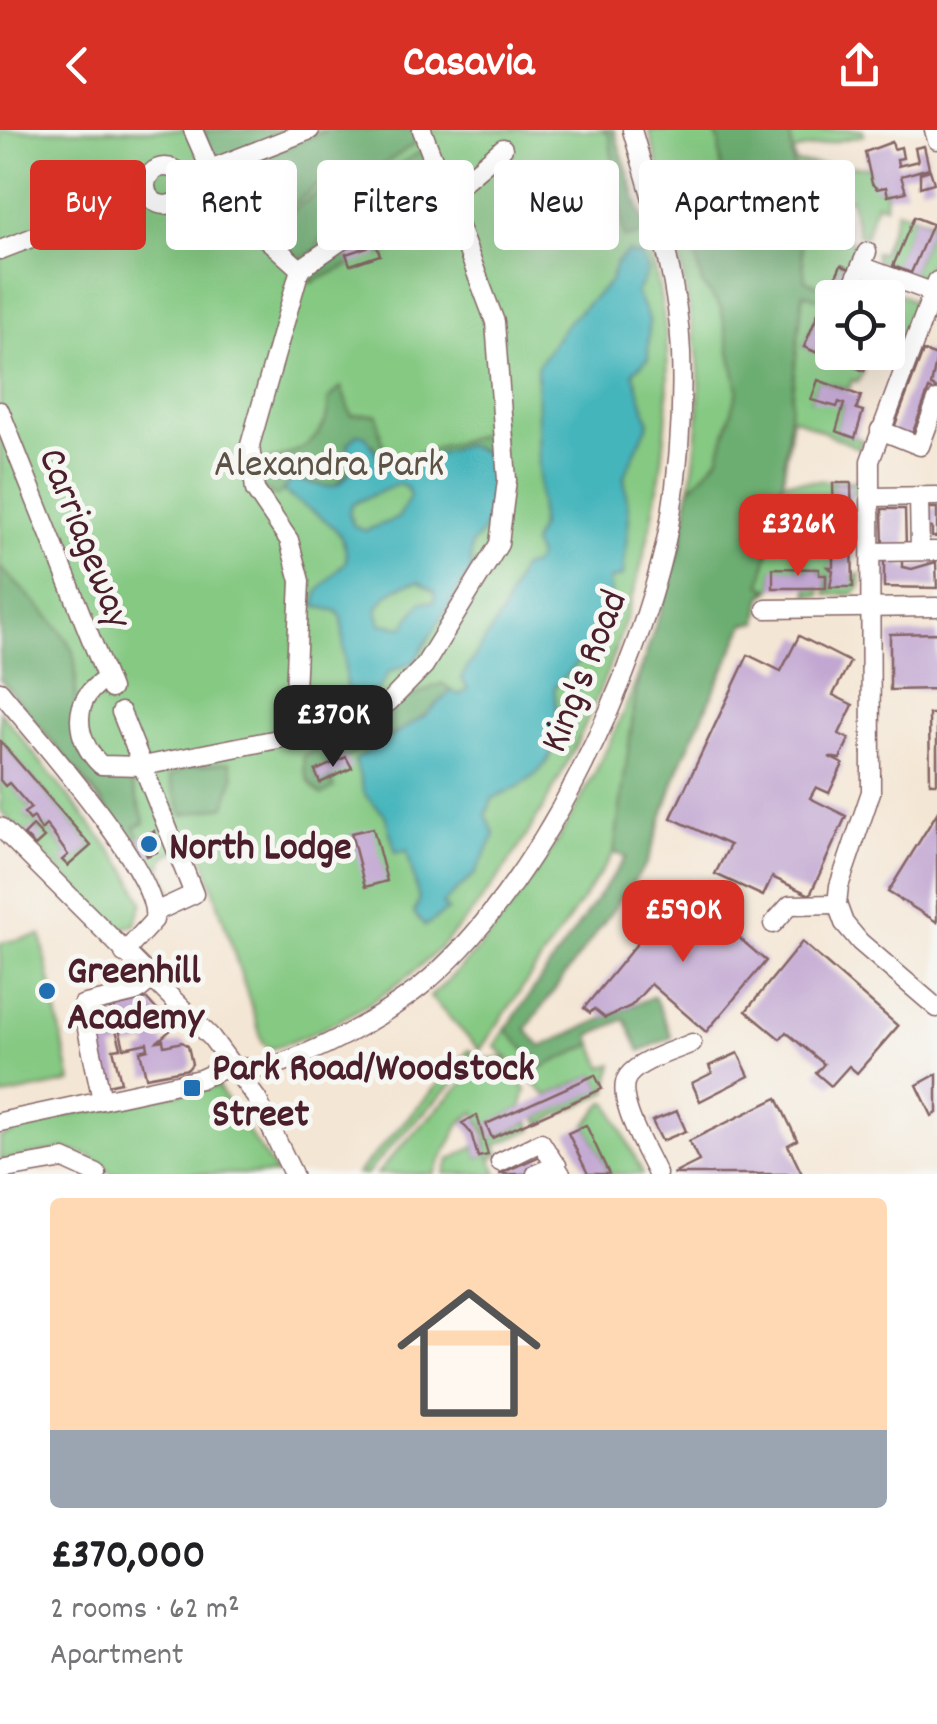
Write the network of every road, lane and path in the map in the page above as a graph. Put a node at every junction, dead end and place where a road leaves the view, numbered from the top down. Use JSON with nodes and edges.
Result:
{"nodes":[{"id":1,"x":193,"y":130,"type":"edge"},
{"id":2,"x":310,"y":130,"type":"edge"},
{"id":3,"x":422,"y":130,"type":"edge"},
{"id":4,"x":632,"y":130,"type":"edge"},
{"id":5,"x":934,"y":130,"type":"edge"},
{"id":6,"x":937,"y":140,"type":"edge"},
{"id":7,"x":503,"y":148,"type":"dead end"},
{"id":8,"x":195,"y":160,"type":"edge"},
{"id":9,"x":234,"y":160,"type":"edge"},
{"id":10,"x":436,"y":160,"type":"edge"},
{"id":11,"x":166,"y":169,"type":"edge"},
{"id":12,"x":474,"y":173,"type":"edge"},
{"id":13,"x":146,"y":182,"type":"edge"},
{"id":14,"x":30,"y":239,"type":"edge"},
{"id":15,"x":0,"y":250,"type":"edge"},
{"id":16,"x":278,"y":250,"type":"edge"},
{"id":17,"x":328,"y":250,"type":"edge"},
{"id":18,"x":469,"y":250,"type":"edge"},
{"id":19,"x":861,"y":267,"type":"dead end"},
{"id":20,"x":300,"y":269,"type":"junction"},
{"id":21,"x":935,"y":290,"type":"edge"},
{"id":22,"x":918,"y":334,"type":"junction"},
{"id":23,"x":937,"y":341,"type":"edge"},
{"id":24,"x":937,"y":400,"type":"edge"},
{"id":25,"x":0,"y":410,"type":"edge"},
{"id":26,"x":880,"y":430,"type":"junction"},
{"id":27,"x":928,"y":496,"type":"edge"},
{"id":28,"x":871,"y":497,"type":"junction"},
{"id":29,"x":928,"y":551,"type":"edge"},
{"id":30,"x":872,"y":552,"type":"junction"},
{"id":31,"x":937,"y":606,"type":"edge"},
{"id":32,"x":873,"y":608,"type":"junction"},
{"id":33,"x":766,"y":609,"type":"dead end"},
{"id":34,"x":0,"y":691,"type":"edge"},
{"id":35,"x":121,"y":712,"type":"dead end"},
{"id":36,"x":293,"y":736,"type":"junction"},
{"id":37,"x":143,"y":766,"type":"junction"},
{"id":38,"x":0,"y":828,"type":"edge"},
{"id":39,"x":838,"y":904,"type":"junction"},
{"id":40,"x":155,"y":912,"type":"junction"},
{"id":41,"x":774,"y":924,"type":"dead end"},
{"id":42,"x":124,"y":953,"type":"junction"},
{"id":43,"x":152,"y":978,"type":"junction"},
{"id":44,"x":937,"y":1008,"type":"edge"},
{"id":45,"x":692,"y":1043,"type":"dead end"},
{"id":46,"x":234,"y":1067,"type":"junction"},
{"id":47,"x":102,"y":1100,"type":"junction"},
{"id":48,"x":0,"y":1122,"type":"edge"},
{"id":49,"x":500,"y":1162,"type":"dead end"},
{"id":50,"x":559,"y":1169,"type":"edge"},
{"id":51,"x":0,"y":1170,"type":"edge"},
{"id":52,"x":97,"y":1174,"type":"edge"},
{"id":53,"x":294,"y":1174,"type":"edge"},
{"id":54,"x":536,"y":1174,"type":"edge"},
{"id":55,"x":658,"y":1174,"type":"edge"}],
"edges":[{"from":1,"to":8,"type":"street"},
{"from":2,"to":9,"type":"street"},
{"from":3,"to":10,"type":"street"},
{"from":4,"to":46,"type":"street","name":"King's Road"},
{"from":5,"to":6,"type":"street"},
{"from":7,"to":12,"type":"street"},
{"from":11,"to":13,"type":"street"},
{"from":14,"to":15,"type":"street"},
{"from":16,"to":20,"type":"street"},
{"from":17,"to":20,"type":"street"},
{"from":18,"to":36,"type":"street"},
{"from":19,"to":21,"type":"street"},
{"from":20,"to":36,"type":"street"},
{"from":21,"to":22,"type":"street"},
{"from":22,"to":23,"type":"street"},
{"from":22,"to":26,"type":"street"},
{"from":24,"to":26,"type":"street"},
{"from":25,"to":37,"type":"street","name":"Carriageway"},
{"from":26,"to":28,"type":"street"},
{"from":27,"to":28,"type":"street"},
{"from":27,"to":29,"type":"street"},
{"from":28,"to":30,"type":"street"},
{"from":29,"to":30,"type":"street"},
{"from":30,"to":32,"type":"street"},
{"from":31,"to":32,"type":"street"},
{"from":32,"to":33,"type":"street"},
{"from":32,"to":39,"type":"street"},
{"from":34,"to":40,"type":"street"},
{"from":35,"to":37,"type":"street"},
{"from":36,"to":37,"type":"street"},
{"from":37,"to":40,"type":"street"},
{"from":38,"to":42,"type":"street"},
{"from":39,"to":41,"type":"street"},
{"from":39,"to":44,"type":"street"},
{"from":40,"to":42,"type":"street"},
{"from":42,"to":43,"type":"street"},
{"from":43,"to":46,"type":"street"},
{"from":43,"to":47,"type":"street"},
{"from":45,"to":55,"type":"street"},
{"from":46,"to":47,"type":"street","name":"King's Road"},
{"from":46,"to":53,"type":"street"},
{"from":47,"to":48,"type":"street","name":"King's Road"},
{"from":49,"to":50,"type":"street"},
{"from":50,"to":54,"type":"street"},
{"from":51,"to":52,"type":"street"}]}
